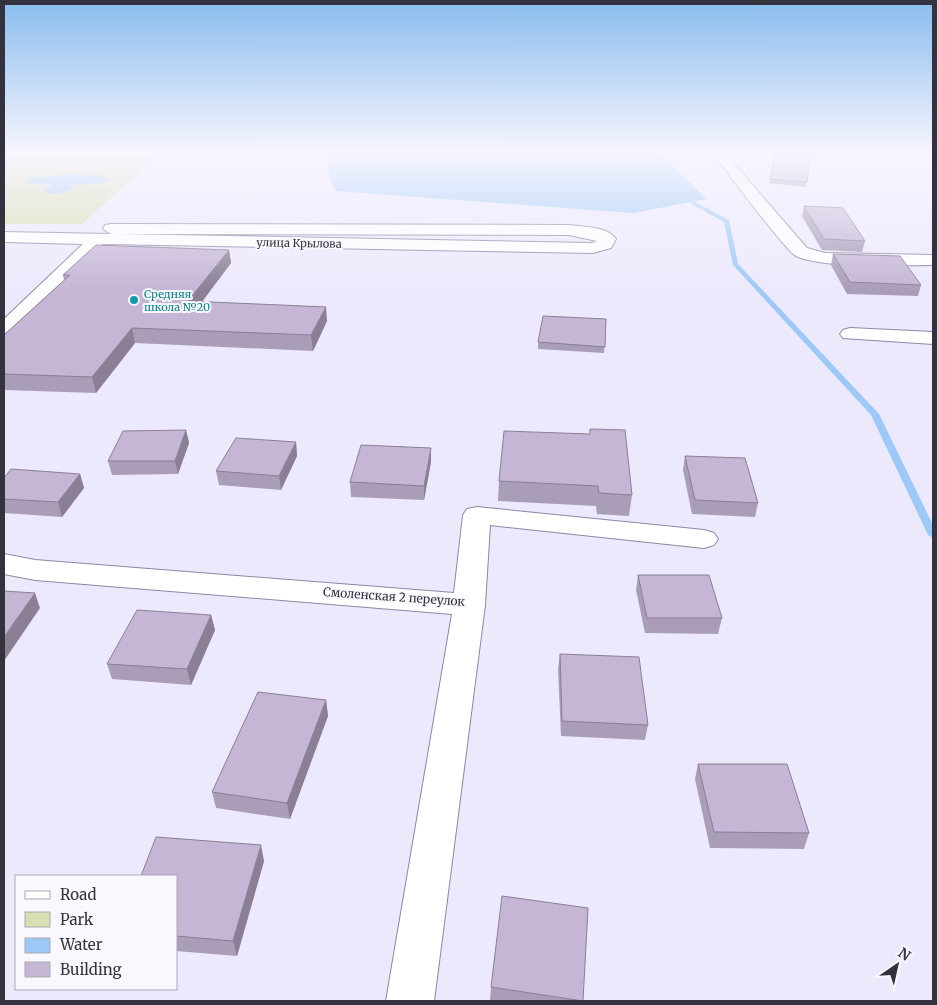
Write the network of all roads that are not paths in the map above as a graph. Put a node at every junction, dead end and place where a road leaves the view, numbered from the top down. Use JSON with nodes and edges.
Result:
{"nodes":[{"id":1,"x":756,"y":199,"type":"edge"},
{"id":2,"x":104,"y":234,"type":"junction"},
{"id":3,"x":4,"y":237,"type":"edge"},
{"id":4,"x":593,"y":248,"type":"dead end"},
{"id":5,"x":933,"y":260,"type":"edge"},
{"id":6,"x":4,"y":330,"type":"edge"},
{"id":7,"x":850,"y":334,"type":"dead end"},
{"id":8,"x":933,"y":338,"type":"edge"},
{"id":9,"x":704,"y":539,"type":"dead end"},
{"id":10,"x":4,"y":564,"type":"edge"},
{"id":11,"x":469,"y":604,"type":"junction"},
{"id":12,"x":410,"y":1001,"type":"edge"}],
"edges":[{"from":1,"to":5,"type":"street"},
{"from":2,"to":3,"type":"street","name":"улица Крылова"},
{"from":2,"to":4,"type":"street","name":"улица Крылова"},
{"from":2,"to":6,"type":"street"},
{"from":7,"to":8,"type":"street"},
{"from":9,"to":11,"type":"street","name":"Смоленская 2 переулок"},
{"from":10,"to":11,"type":"street","name":"Смоленская 2 переулок"},
{"from":11,"to":12,"type":"street"}]}
